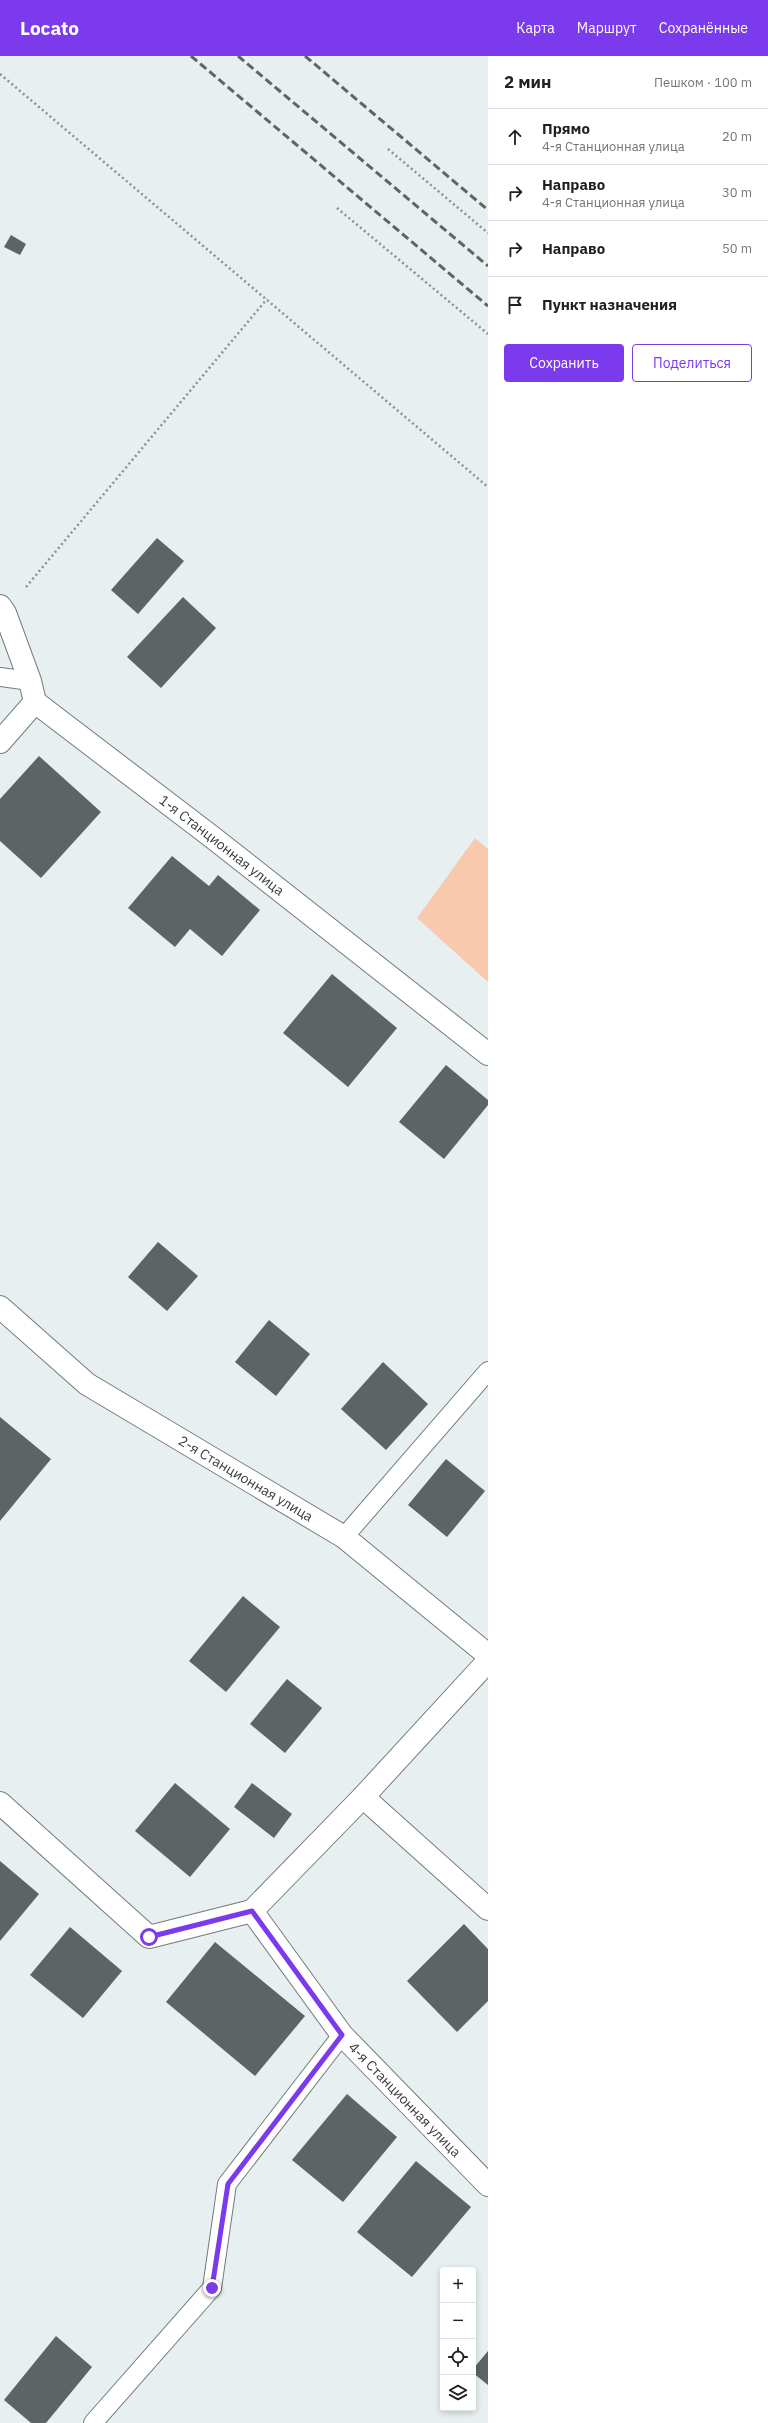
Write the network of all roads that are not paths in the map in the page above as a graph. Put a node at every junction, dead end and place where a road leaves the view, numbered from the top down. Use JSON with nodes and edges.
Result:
{"nodes":[{"id":1,"x":2,"y":609,"type":"edge"},
{"id":2,"x":0,"y":677,"type":"edge"},
{"id":3,"x":32,"y":692,"type":"junction"},
{"id":4,"x":0,"y":742,"type":"edge"},
{"id":5,"x":488,"y":1054,"type":"edge"},
{"id":6,"x":0,"y":1307,"type":"edge"},
{"id":7,"x":488,"y":1371,"type":"edge"},
{"id":8,"x":344,"y":1537,"type":"junction"},
{"id":9,"x":488,"y":1655,"type":"edge"},
{"id":10,"x":488,"y":1661,"type":"edge"},
{"id":11,"x":363,"y":1797,"type":"junction"},
{"id":12,"x":0,"y":1803,"type":"edge"},
{"id":13,"x":488,"y":1909,"type":"edge"},
{"id":14,"x":252,"y":1911,"type":"junction"},
{"id":15,"x":342,"y":2035,"type":"junction"},
{"id":16,"x":488,"y":2185,"type":"edge"},
{"id":17,"x":93,"y":2423,"type":"edge"}],
"edges":[{"from":1,"to":3,"type":"street"},
{"from":2,"to":3,"type":"lane"},
{"from":3,"to":4,"type":"street"},
{"from":3,"to":5,"type":"street","name":"1-я Станционная улица"},
{"from":6,"to":8,"type":"street","name":"2-я Станционная улица"},
{"from":7,"to":8,"type":"lane"},
{"from":8,"to":9,"type":"street","name":"2-я Станционная улица"},
{"from":10,"to":11,"type":"street"},
{"from":11,"to":13,"type":"street"},
{"from":11,"to":14,"type":"street"},
{"from":12,"to":14,"type":"street"},
{"from":14,"to":15,"type":"street","name":"4-я Станционная улица"},
{"from":15,"to":16,"type":"street","name":"4-я Станционная улица"},
{"from":15,"to":17,"type":"lane"}]}
